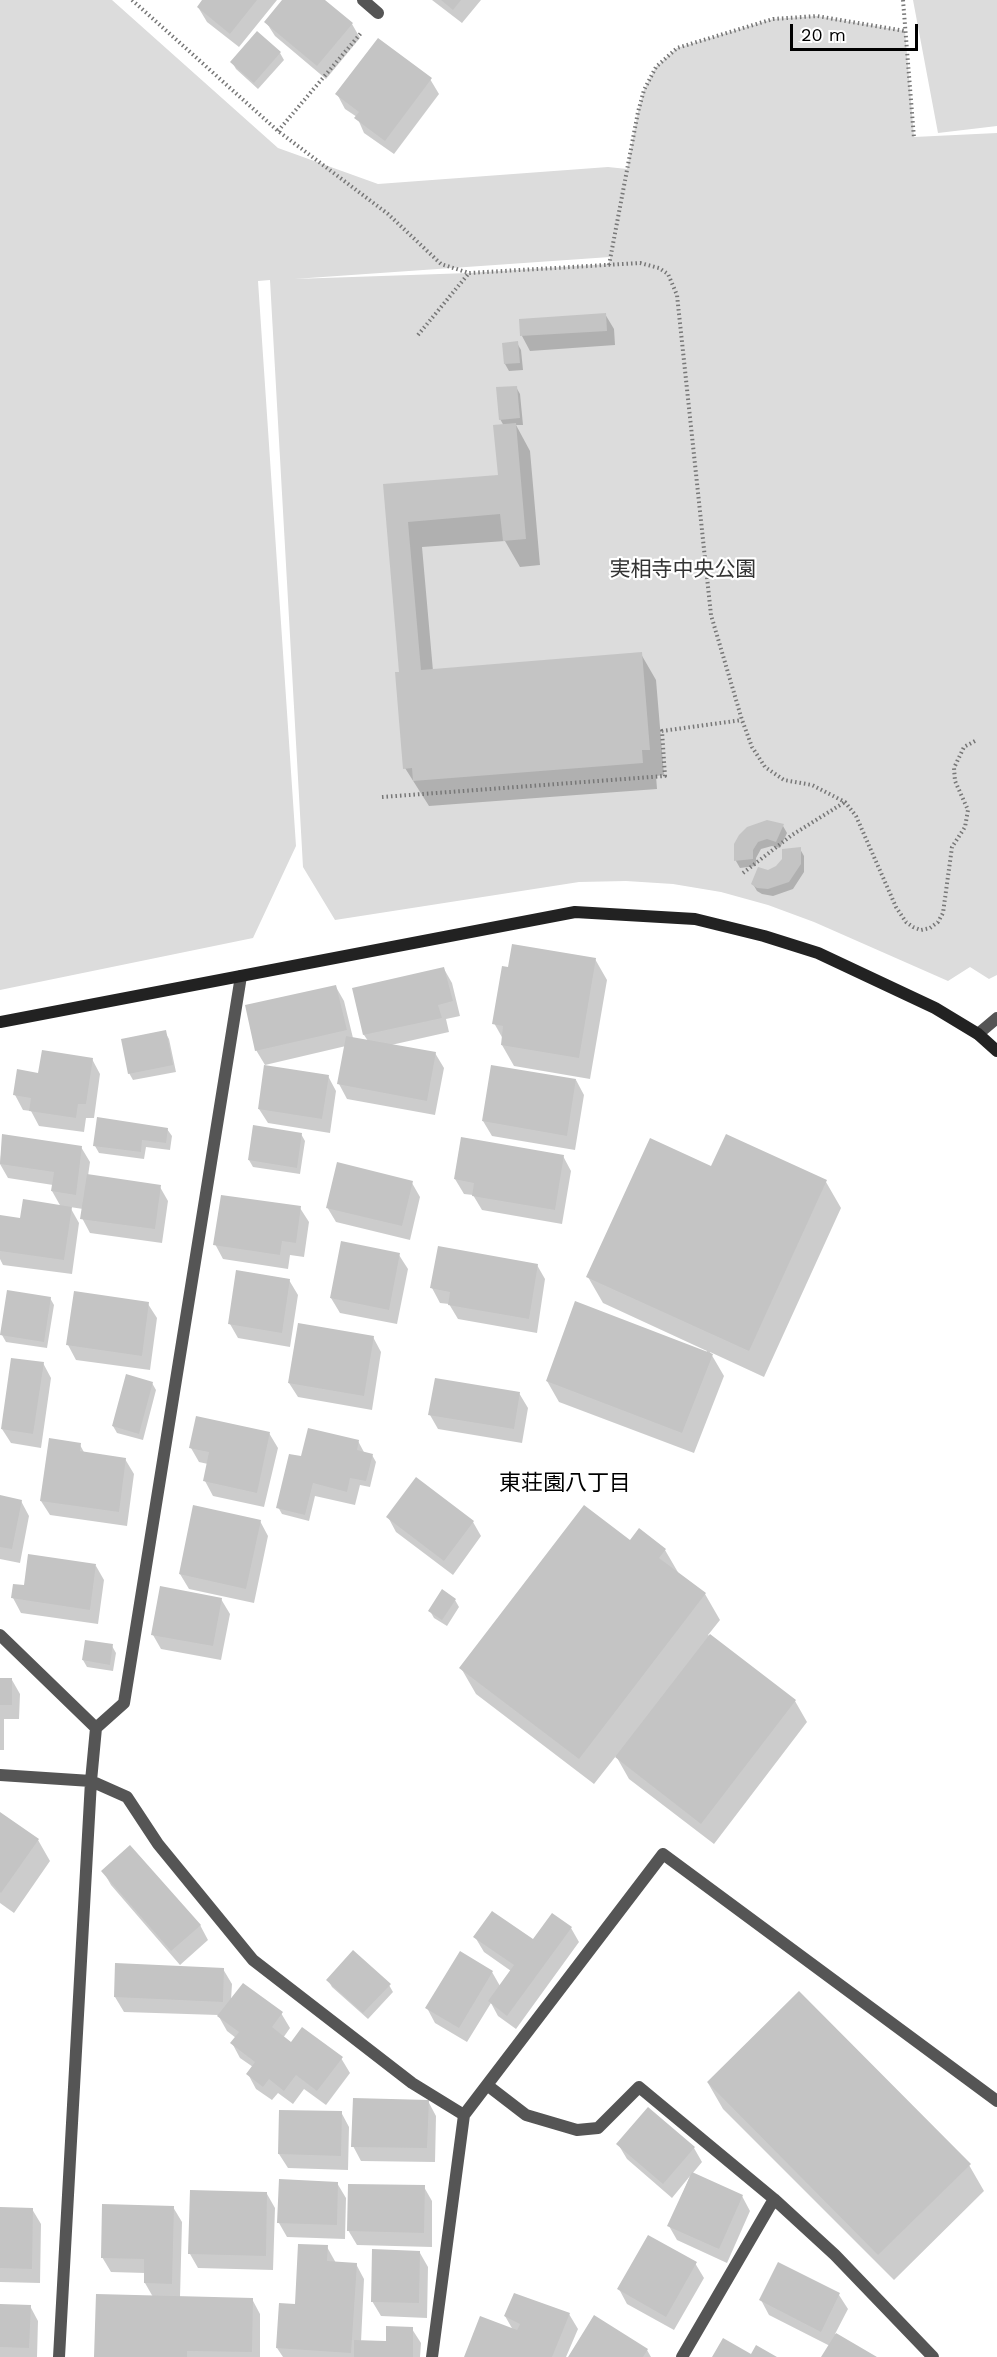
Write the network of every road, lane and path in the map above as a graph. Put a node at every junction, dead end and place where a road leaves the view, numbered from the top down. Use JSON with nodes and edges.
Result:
{"nodes":[{"id":1,"x":132,"y":0,"type":"edge"},
{"id":2,"x":363,"y":0,"type":"edge"},
{"id":3,"x":903,"y":0,"type":"edge"},
{"id":4,"x":378,"y":13,"type":"joint"},
{"id":5,"x":905,"y":31,"type":"junction"},
{"id":6,"x":278,"y":130,"type":"junction"},
{"id":7,"x":914,"y":138,"type":"dead end"},
{"id":8,"x":609,"y":265,"type":"junction"},
{"id":9,"x":469,"y":273,"type":"junction"},
{"id":10,"x":418,"y":335,"type":"dead end"},
{"id":11,"x":742,"y":720,"type":"junction"},
{"id":12,"x":975,"y":741,"type":"dead end"},
{"id":13,"x":382,"y":797,"type":"dead end"},
{"id":14,"x":845,"y":802,"type":"junction"},
{"id":15,"x":742,"y":873,"type":"dead end"},
{"id":16,"x":241,"y":976,"type":"junction"},
{"id":17,"x":997,"y":1018,"type":"edge"},
{"id":18,"x":0,"y":1022,"type":"edge"},
{"id":19,"x":978,"y":1034,"type":"junction"},
{"id":20,"x":997,"y":1052,"type":"edge"},
{"id":21,"x":0,"y":1635,"type":"edge"},
{"id":22,"x":96,"y":1728,"type":"junction"},
{"id":23,"x":0,"y":1775,"type":"edge"},
{"id":24,"x":91,"y":1781,"type":"junction"},
{"id":25,"x":487,"y":2085,"type":"junction"},
{"id":26,"x":997,"y":2101,"type":"edge"},
{"id":27,"x":464,"y":2115,"type":"junction"},
{"id":28,"x":774,"y":2199,"type":"junction"},
{"id":29,"x":59,"y":2357,"type":"edge"},
{"id":30,"x":432,"y":2357,"type":"edge"},
{"id":31,"x":682,"y":2357,"type":"edge"},
{"id":32,"x":933,"y":2357,"type":"edge"}],
"edges":[{"from":1,"to":6,"type":"path"},
{"from":2,"to":4,"type":"street"},
{"from":3,"to":5,"type":"path"},
{"from":4,"to":6,"type":"path"},
{"from":5,"to":7,"type":"path"},
{"from":5,"to":8,"type":"path"},
{"from":6,"to":9,"type":"path"},
{"from":8,"to":9,"type":"path"},
{"from":8,"to":11,"type":"path"},
{"from":9,"to":10,"type":"path"},
{"from":11,"to":13,"type":"path"},
{"from":11,"to":14,"type":"path"},
{"from":12,"to":14,"type":"path"},
{"from":14,"to":15,"type":"path"},
{"from":16,"to":18,"type":"street"},
{"from":16,"to":19,"type":"street"},
{"from":16,"to":22,"type":"street"},
{"from":17,"to":19,"type":"street"},
{"from":19,"to":20,"type":"street"},
{"from":21,"to":22,"type":"street"},
{"from":22,"to":24,"type":"street"},
{"from":23,"to":24,"type":"street"},
{"from":24,"to":27,"type":"street"},
{"from":24,"to":29,"type":"street"},
{"from":25,"to":26,"type":"street"},
{"from":25,"to":27,"type":"street"},
{"from":25,"to":28,"type":"street"},
{"from":27,"to":30,"type":"street"},
{"from":28,"to":31,"type":"street"},
{"from":28,"to":32,"type":"street"}]}
